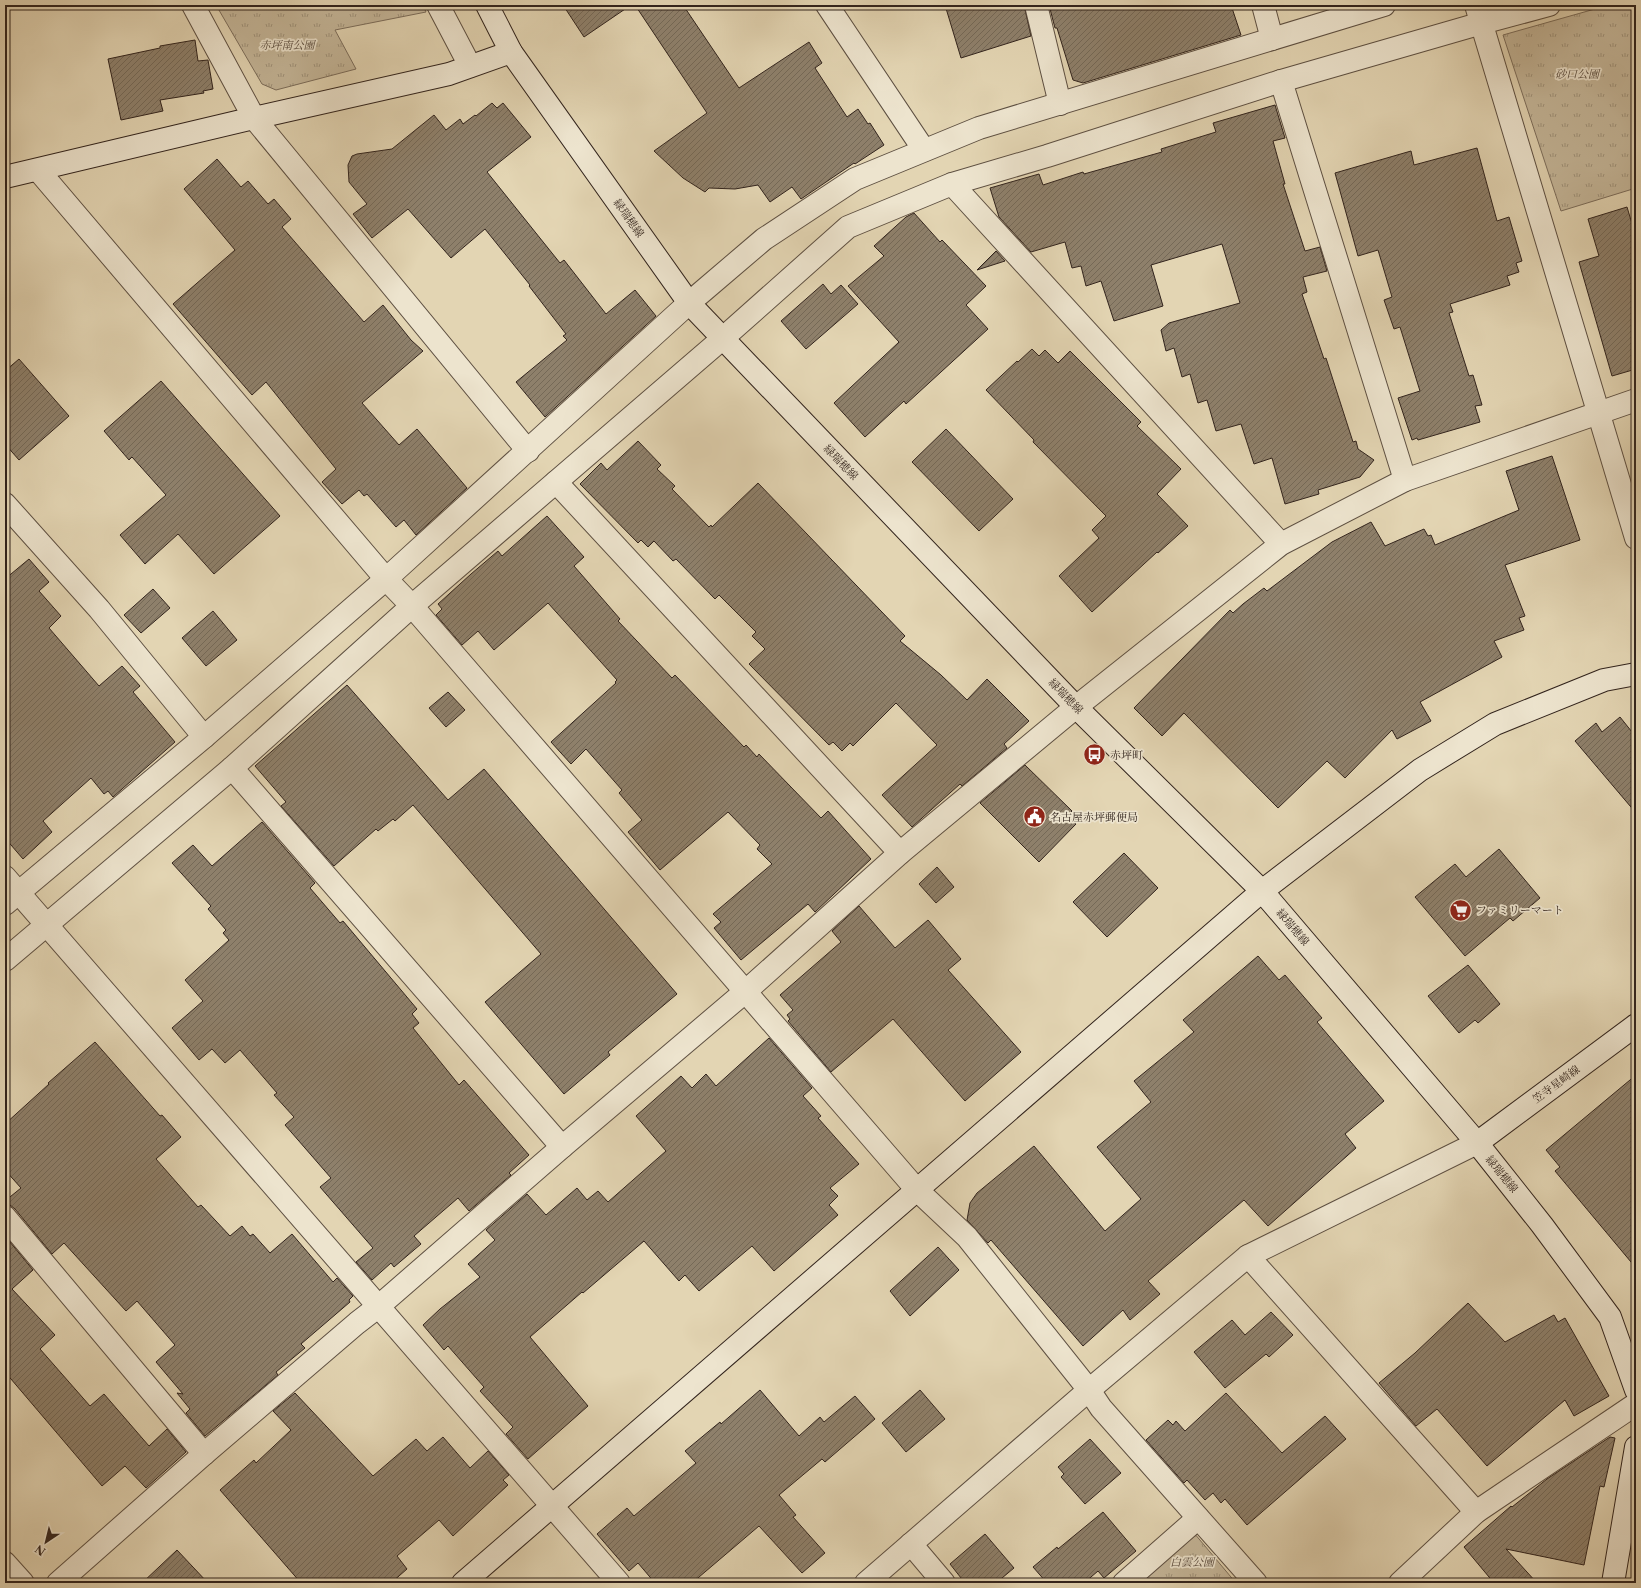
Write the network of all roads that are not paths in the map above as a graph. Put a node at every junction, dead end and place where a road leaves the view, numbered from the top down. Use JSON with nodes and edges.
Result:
{"nodes":[{"id":1,"x":193,"y":5,"type":"edge"},
{"id":2,"x":438,"y":5,"type":"edge"},
{"id":3,"x":487,"y":5,"type":"edge"},
{"id":4,"x":827,"y":5,"type":"edge"},
{"id":5,"x":1036,"y":5,"type":"edge"},
{"id":6,"x":1263,"y":5,"type":"edge"},
{"id":7,"x":1384,"y":5,"type":"edge"},
{"id":8,"x":1549,"y":5,"type":"edge"},
{"id":9,"x":1479,"y":14,"type":"edge"},
{"id":10,"x":1272,"y":39,"type":"junction"},
{"id":11,"x":511,"y":52,"type":"junction"},
{"id":12,"x":470,"y":66,"type":"junction"},
{"id":13,"x":1281,"y":81,"type":"junction"},
{"id":14,"x":1060,"y":104,"type":"junction"},
{"id":15,"x":254,"y":118,"type":"junction"},
{"id":16,"x":924,"y":150,"type":"junction"},
{"id":17,"x":38,"y":170,"type":"junction"},
{"id":18,"x":5,"y":177,"type":"edge"},
{"id":19,"x":952,"y":184,"type":"junction"},
{"id":20,"x":689,"y":303,"type":"junction"},
{"id":21,"x":722,"y":339,"type":"junction"},
{"id":22,"x":1636,"y":400,"type":"edge"},
{"id":23,"x":1599,"y":412,"type":"junction"},
{"id":24,"x":528,"y":451,"type":"junction"},
{"id":25,"x":1405,"y":480,"type":"junction"},
{"id":26,"x":556,"y":482,"type":"junction"},
{"id":27,"x":5,"y":504,"type":"edge"},
{"id":28,"x":1636,"y":538,"type":"edge"},
{"id":29,"x":1281,"y":544,"type":"junction"},
{"id":30,"x":386,"y":579,"type":"junction"},
{"id":31,"x":412,"y":606,"type":"junction"},
{"id":32,"x":1636,"y":674,"type":"edge"},
{"id":33,"x":1076,"y":706,"type":"junction"},
{"id":34,"x":204,"y":737,"type":"junction"},
{"id":35,"x":232,"y":768,"type":"junction"},
{"id":36,"x":900,"y":854,"type":"junction"},
{"id":37,"x":9,"y":891,"type":"edge"},
{"id":38,"x":1262,"y":891,"type":"junction"},
{"id":39,"x":46,"y":925,"type":"junction"},
{"id":40,"x":5,"y":960,"type":"edge"},
{"id":41,"x":746,"y":991,"type":"junction"},
{"id":42,"x":1636,"y":1025,"type":"edge"},
{"id":43,"x":1477,"y":1143,"type":"junction"},
{"id":44,"x":562,"y":1147,"type":"junction"},
{"id":45,"x":917,"y":1190,"type":"junction"},
{"id":46,"x":5,"y":1217,"type":"edge"},
{"id":47,"x":1248,"y":1256,"type":"junction"},
{"id":48,"x":379,"y":1306,"type":"junction"},
{"id":49,"x":1089,"y":1390,"type":"junction"},
{"id":50,"x":1636,"y":1390,"type":"edge"},
{"id":51,"x":1636,"y":1404,"type":"edge"},
{"id":52,"x":1636,"y":1447,"type":"edge"},
{"id":53,"x":204,"y":1454,"type":"junction"},
{"id":54,"x":552,"y":1506,"type":"junction"},
{"id":55,"x":1476,"y":1512,"type":"junction"},
{"id":56,"x":1198,"y":1518,"type":"junction"},
{"id":57,"x":911,"y":1544,"type":"junction"},
{"id":58,"x":5,"y":1562,"type":"edge"},
{"id":59,"x":23,"y":1583,"type":"edge"},
{"id":60,"x":58,"y":1583,"type":"edge"},
{"id":61,"x":463,"y":1583,"type":"edge"},
{"id":62,"x":619,"y":1583,"type":"edge"},
{"id":63,"x":866,"y":1583,"type":"edge"},
{"id":64,"x":944,"y":1583,"type":"edge"},
{"id":65,"x":1124,"y":1583,"type":"edge"},
{"id":66,"x":1256,"y":1583,"type":"edge"},
{"id":67,"x":1400,"y":1583,"type":"edge"},
{"id":68,"x":1613,"y":1583,"type":"edge"}],
"edges":[{"from":1,"to":15,"type":"street"},
{"from":2,"to":12,"type":"street"},
{"from":3,"to":11,"type":"street","name":"緑瑞穂線"},
{"from":4,"to":16,"type":"street"},
{"from":5,"to":14,"type":"street"},
{"from":6,"to":10,"type":"street"},
{"from":7,"to":10,"type":"street"},
{"from":8,"to":9,"type":"street"},
{"from":9,"to":13,"type":"street"},
{"from":9,"to":23,"type":"street"},
{"from":10,"to":14,"type":"street"},
{"from":11,"to":12,"type":"street"},
{"from":11,"to":20,"type":"street","name":"緑瑞穂線"},
{"from":12,"to":15,"type":"street"},
{"from":13,"to":19,"type":"street"},
{"from":13,"to":25,"type":"street"},
{"from":14,"to":16,"type":"street"},
{"from":15,"to":17,"type":"street"},
{"from":15,"to":24,"type":"street"},
{"from":16,"to":20,"type":"street"},
{"from":17,"to":18,"type":"street"},
{"from":17,"to":30,"type":"street"},
{"from":19,"to":21,"type":"street"},
{"from":19,"to":29,"type":"street"},
{"from":20,"to":21,"type":"street","name":"緑瑞穂線"},
{"from":20,"to":24,"type":"street"},
{"from":21,"to":26,"type":"street"},
{"from":21,"to":33,"type":"street","name":"緑瑞穂線"},
{"from":22,"to":23,"type":"street"},
{"from":23,"to":25,"type":"street"},
{"from":23,"to":28,"type":"street"},
{"from":24,"to":30,"type":"street"},
{"from":25,"to":29,"type":"street"},
{"from":26,"to":31,"type":"street"},
{"from":26,"to":36,"type":"street"},
{"from":27,"to":34,"type":"street"},
{"from":29,"to":33,"type":"street"},
{"from":30,"to":31,"type":"street"},
{"from":30,"to":34,"type":"street"},
{"from":31,"to":35,"type":"street"},
{"from":31,"to":41,"type":"street"},
{"from":32,"to":38,"type":"street"},
{"from":33,"to":36,"type":"street"},
{"from":33,"to":38,"type":"street","name":"緑瑞穂線"},
{"from":34,"to":37,"type":"street"},
{"from":35,"to":39,"type":"street"},
{"from":35,"to":44,"type":"street"},
{"from":36,"to":41,"type":"street"},
{"from":37,"to":39,"type":"street"},
{"from":38,"to":43,"type":"street","name":"緑瑞穂線"},
{"from":38,"to":45,"type":"street"},
{"from":39,"to":40,"type":"street"},
{"from":39,"to":48,"type":"street"},
{"from":41,"to":44,"type":"street"},
{"from":41,"to":45,"type":"street"},
{"from":42,"to":43,"type":"street","name":"笠寺星崎線"},
{"from":43,"to":47,"type":"street","name":"笠寺星崎線"},
{"from":43,"to":50,"type":"street","name":"緑瑞穂線"},
{"from":44,"to":48,"type":"street"},
{"from":45,"to":49,"type":"street"},
{"from":45,"to":54,"type":"street"},
{"from":46,"to":53,"type":"street"},
{"from":47,"to":49,"type":"street","name":"笠寺星崎線"},
{"from":47,"to":55,"type":"street"},
{"from":48,"to":53,"type":"street"},
{"from":48,"to":54,"type":"street"},
{"from":49,"to":56,"type":"street"},
{"from":49,"to":57,"type":"street","name":"笠寺星崎線"},
{"from":51,"to":55,"type":"street"},
{"from":52,"to":68,"type":"street"},
{"from":53,"to":60,"type":"street"},
{"from":54,"to":61,"type":"street"},
{"from":54,"to":62,"type":"street"},
{"from":55,"to":67,"type":"street"},
{"from":56,"to":65,"type":"street"},
{"from":56,"to":66,"type":"street"},
{"from":57,"to":63,"type":"street","name":"笠寺星崎線"},
{"from":57,"to":64,"type":"street"},
{"from":58,"to":59,"type":"street"}]}
